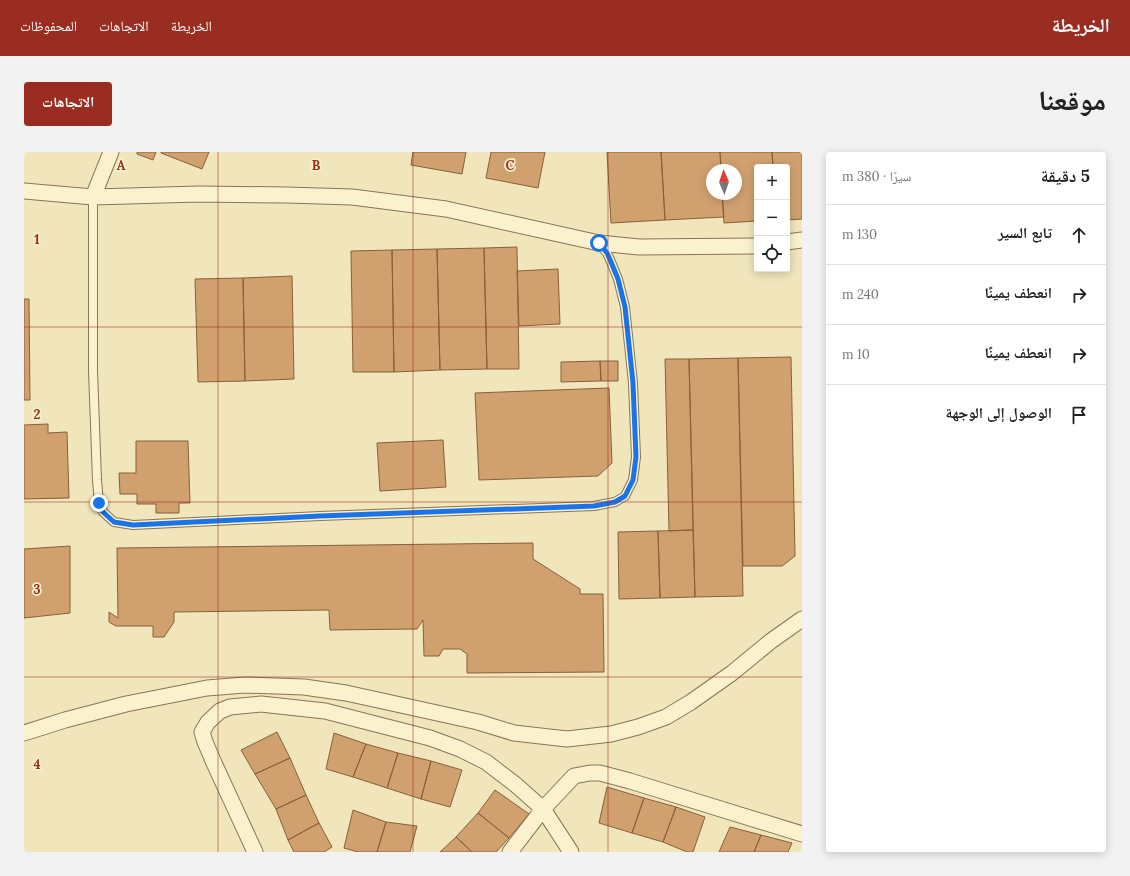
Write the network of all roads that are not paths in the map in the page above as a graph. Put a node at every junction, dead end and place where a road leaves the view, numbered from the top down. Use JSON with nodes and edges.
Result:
{"nodes":[{"id":1,"x":111,"y":152,"type":"edge"},
{"id":2,"x":24,"y":191,"type":"edge"},
{"id":3,"x":93,"y":197,"type":"junction"},
{"id":4,"x":802,"y":240,"type":"edge"},
{"id":5,"x":790,"y":242,"type":"edge"},
{"id":6,"x":599,"y":243,"type":"junction"},
{"id":7,"x":754,"y":246,"type":"edge"},
{"id":8,"x":802,"y":619,"type":"edge"},
{"id":9,"x":24,"y":733,"type":"edge"},
{"id":10,"x":543,"y":809,"type":"junction"},
{"id":11,"x":802,"y":834,"type":"edge"},
{"id":12,"x":255,"y":852,"type":"edge"},
{"id":13,"x":510,"y":852,"type":"edge"},
{"id":14,"x":571,"y":852,"type":"edge"}],
"edges":[{"from":1,"to":3,"type":"street"},
{"from":2,"to":3,"type":"street"},
{"from":3,"to":6,"type":"street"},
{"from":3,"to":6,"type":"lane"},
{"from":4,"to":5,"type":"street"},
{"from":6,"to":7,"type":"street"},
{"from":8,"to":9,"type":"street"},
{"from":10,"to":11,"type":"street"},
{"from":10,"to":12,"type":"street"},
{"from":10,"to":13,"type":"street"},
{"from":10,"to":14,"type":"street"}]}
